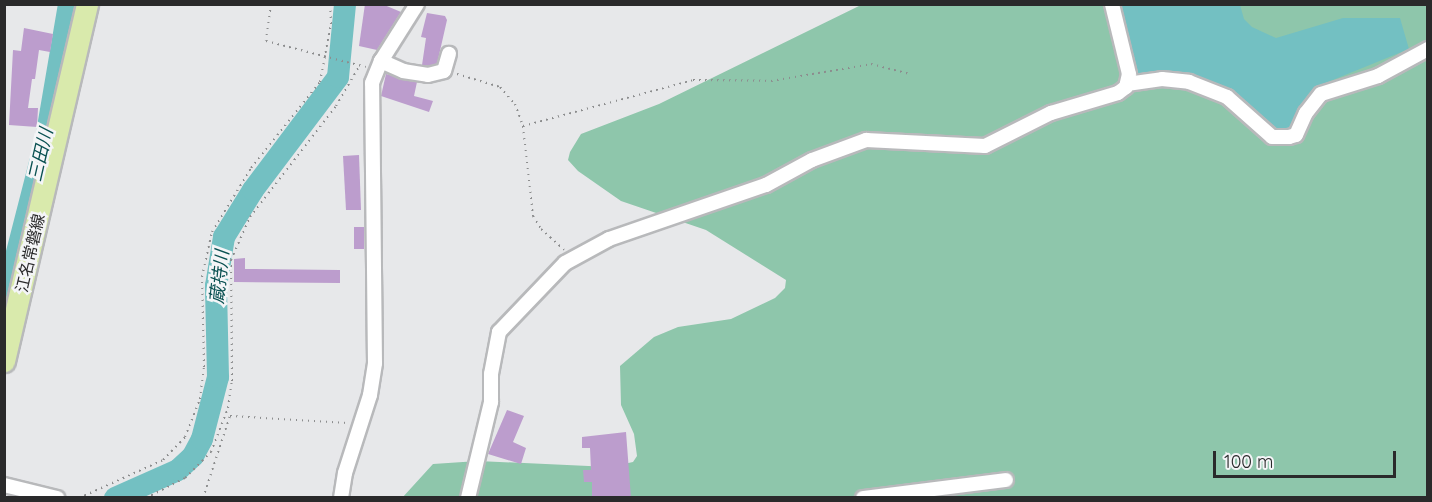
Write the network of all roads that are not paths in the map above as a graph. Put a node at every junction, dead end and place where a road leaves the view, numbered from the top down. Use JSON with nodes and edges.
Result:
{"nodes":[{"id":1,"x":87,"y":4,"type":"edge"},
{"id":2,"x":417,"y":4,"type":"edge"},
{"id":3,"x":1113,"y":4,"type":"edge"},
{"id":4,"x":1428,"y":49,"type":"edge"},
{"id":5,"x":449,"y":54,"type":"dead end"},
{"id":6,"x":379,"y":66,"type":"junction"},
{"id":7,"x":1127,"y":84,"type":"junction"},
{"id":8,"x":4,"y":361,"type":"edge"},
{"id":9,"x":1006,"y":480,"type":"dead end"},
{"id":10,"x":4,"y":484,"type":"edge"},
{"id":11,"x":57,"y":498,"type":"edge"},
{"id":12,"x":341,"y":498,"type":"edge"},
{"id":13,"x":468,"y":498,"type":"edge"},
{"id":14,"x":863,"y":498,"type":"edge"}],
"edges":[{"from":1,"to":8,"type":"main road","name":"江名常磐線"},
{"from":2,"to":6,"type":"street"},
{"from":3,"to":7,"type":"street"},
{"from":4,"to":7,"type":"street"},
{"from":5,"to":6,"type":"street"},
{"from":6,"to":12,"type":"street"},
{"from":7,"to":13,"type":"street"},
{"from":9,"to":14,"type":"street"},
{"from":10,"to":11,"type":"street"}]}
